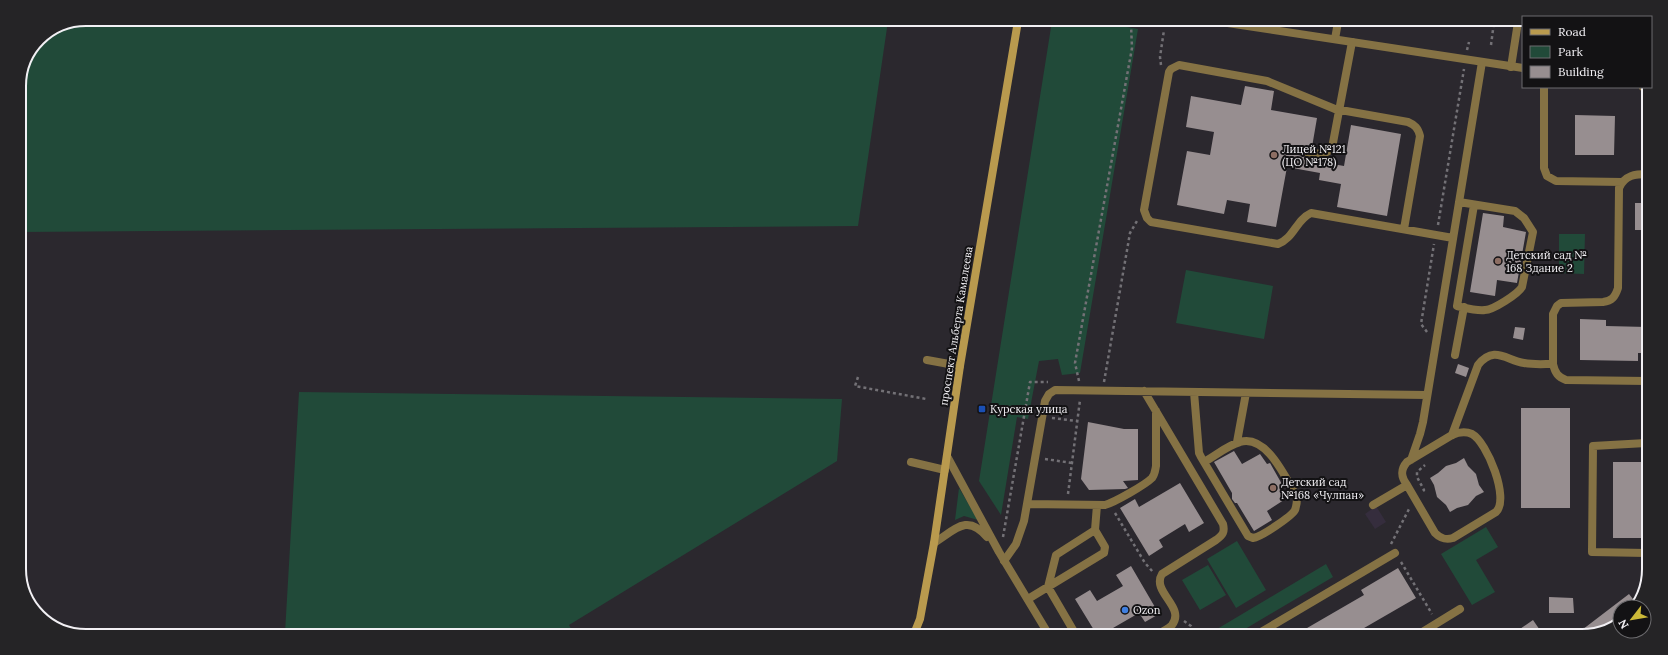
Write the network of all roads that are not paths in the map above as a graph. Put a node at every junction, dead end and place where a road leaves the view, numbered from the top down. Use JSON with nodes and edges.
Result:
{"nodes":[{"id":1,"x":1017,"y":26,"type":"edge"},
{"id":2,"x":1248,"y":26,"type":"edge"},
{"id":3,"x":1337,"y":26,"type":"edge"},
{"id":4,"x":1517,"y":26,"type":"edge"},
{"id":5,"x":1335,"y":39,"type":"junction"},
{"id":6,"x":1352,"y":42,"type":"junction"},
{"id":7,"x":1482,"y":62,"type":"junction"},
{"id":8,"x":1511,"y":67,"type":"junction"},
{"id":9,"x":1522,"y":68,"type":"edge"},
{"id":10,"x":1544,"y":88,"type":"edge"},
{"id":11,"x":1340,"y":109,"type":"junction"},
{"id":12,"x":1297,"y":150,"type":"dead end"},
{"id":13,"x":1642,"y":174,"type":"edge"},
{"id":14,"x":1622,"y":182,"type":"junction"},
{"id":15,"x":1459,"y":202,"type":"junction"},
{"id":16,"x":1474,"y":205,"type":"junction"},
{"id":17,"x":1404,"y":229,"type":"junction"},
{"id":18,"x":1453,"y":238,"type":"junction"},
{"id":19,"x":1442,"y":304,"type":"junction"},
{"id":20,"x":1461,"y":307,"type":"junction"},
{"id":21,"x":1455,"y":355,"type":"dead end"},
{"id":22,"x":927,"y":360,"type":"dead end"},
{"id":23,"x":1553,"y":364,"type":"junction"},
{"id":24,"x":960,"y":366,"type":"junction"},
{"id":25,"x":1642,"y":381,"type":"edge"},
{"id":26,"x":1144,"y":391,"type":"junction"},
{"id":27,"x":1194,"y":392,"type":"junction"},
{"id":28,"x":1246,"y":393,"type":"junction"},
{"id":29,"x":1427,"y":395,"type":"junction"},
{"id":30,"x":1156,"y":411,"type":"junction"},
{"id":31,"x":1452,"y":435,"type":"junction"},
{"id":32,"x":1237,"y":442,"type":"junction"},
{"id":33,"x":1642,"y":443,"type":"edge"},
{"id":34,"x":948,"y":458,"type":"junction"},
{"id":35,"x":1411,"y":460,"type":"junction"},
{"id":36,"x":911,"y":462,"type":"dead end"},
{"id":37,"x":1204,"y":462,"type":"junction"},
{"id":38,"x":946,"y":470,"type":"junction"},
{"id":39,"x":1407,"y":485,"type":"junction"},
{"id":40,"x":1028,"y":504,"type":"junction"},
{"id":41,"x":1097,"y":505,"type":"junction"},
{"id":42,"x":1373,"y":505,"type":"dead end"},
{"id":43,"x":1095,"y":530,"type":"junction"},
{"id":44,"x":934,"y":543,"type":"junction"},
{"id":45,"x":999,"y":552,"type":"junction"},
{"id":46,"x":1395,"y":552,"type":"road end"},
{"id":47,"x":1642,"y":553,"type":"edge"},
{"id":48,"x":1004,"y":561,"type":"junction"},
{"id":49,"x":1048,"y":587,"type":"junction"},
{"id":50,"x":1028,"y":600,"type":"junction"},
{"id":51,"x":1460,"y":609,"type":"dead end"},
{"id":52,"x":916,"y":629,"type":"edge"},
{"id":53,"x":1045,"y":629,"type":"edge"},
{"id":54,"x":1072,"y":629,"type":"edge"},
{"id":55,"x":1164,"y":629,"type":"edge"},
{"id":56,"x":1266,"y":629,"type":"edge"},
{"id":57,"x":1427,"y":629,"type":"edge"}],
"edges":[{"from":1,"to":24,"type":"main road","name":"проспект Альберта Камалеева"},
{"from":2,"to":5,"type":"street"},
{"from":3,"to":5,"type":"street"},
{"from":4,"to":8,"type":"street"},
{"from":5,"to":6,"type":"street"},
{"from":6,"to":7,"type":"street"},
{"from":6,"to":11,"type":"street"},
{"from":7,"to":8,"type":"street"},
{"from":7,"to":15,"type":"street"},
{"from":8,"to":9,"type":"street"},
{"from":10,"to":14,"type":"street"},
{"from":11,"to":12,"type":"street"},
{"from":11,"to":17,"type":"street"},
{"from":11,"to":17,"type":"street"},
{"from":13,"to":14,"type":"street"},
{"from":14,"to":23,"type":"street"},
{"from":15,"to":16,"type":"street"},
{"from":15,"to":18,"type":"street"},
{"from":16,"to":20,"type":"street"},
{"from":16,"to":20,"type":"street"},
{"from":17,"to":18,"type":"street"},
{"from":18,"to":19,"type":"street"},
{"from":19,"to":20,"type":"street"},
{"from":19,"to":29,"type":"street"},
{"from":20,"to":21,"type":"street"},
{"from":22,"to":24,"type":"street"},
{"from":23,"to":25,"type":"street"},
{"from":23,"to":31,"type":"street"},
{"from":24,"to":34,"type":"main road","name":"проспект Альберта Камалеева"},
{"from":26,"to":27,"type":"street"},
{"from":26,"to":30,"type":"street"},
{"from":26,"to":40,"type":"street"},
{"from":27,"to":28,"type":"street"},
{"from":27,"to":37,"type":"street"},
{"from":28,"to":29,"type":"street"},
{"from":28,"to":32,"type":"street"},
{"from":29,"to":35,"type":"street"},
{"from":30,"to":41,"type":"street"},
{"from":30,"to":55,"type":"street"},
{"from":31,"to":35,"type":"street"},
{"from":31,"to":39,"type":"street"},
{"from":32,"to":37,"type":"street"},
{"from":32,"to":37,"type":"street"},
{"from":33,"to":47,"type":"street"},
{"from":34,"to":38,"type":"main road","name":"проспект Альберта Камалеева"},
{"from":34,"to":45,"type":"street"},
{"from":35,"to":39,"type":"street"},
{"from":36,"to":38,"type":"street"},
{"from":38,"to":44,"type":"main road","name":"проспект Альберта Камалеева"},
{"from":39,"to":42,"type":"street"},
{"from":40,"to":41,"type":"street"},
{"from":40,"to":48,"type":"street"},
{"from":41,"to":43,"type":"street"},
{"from":43,"to":49,"type":"street"},
{"from":43,"to":49,"type":"street"},
{"from":44,"to":45,"type":"street"},
{"from":44,"to":52,"type":"main road","name":"проспект Альберта Камалеева"},
{"from":45,"to":48,"type":"street"},
{"from":46,"to":56,"type":"street"},
{"from":48,"to":50,"type":"street"},
{"from":49,"to":50,"type":"street"},
{"from":49,"to":54,"type":"street"},
{"from":50,"to":53,"type":"street"},
{"from":51,"to":57,"type":"street"}]}
